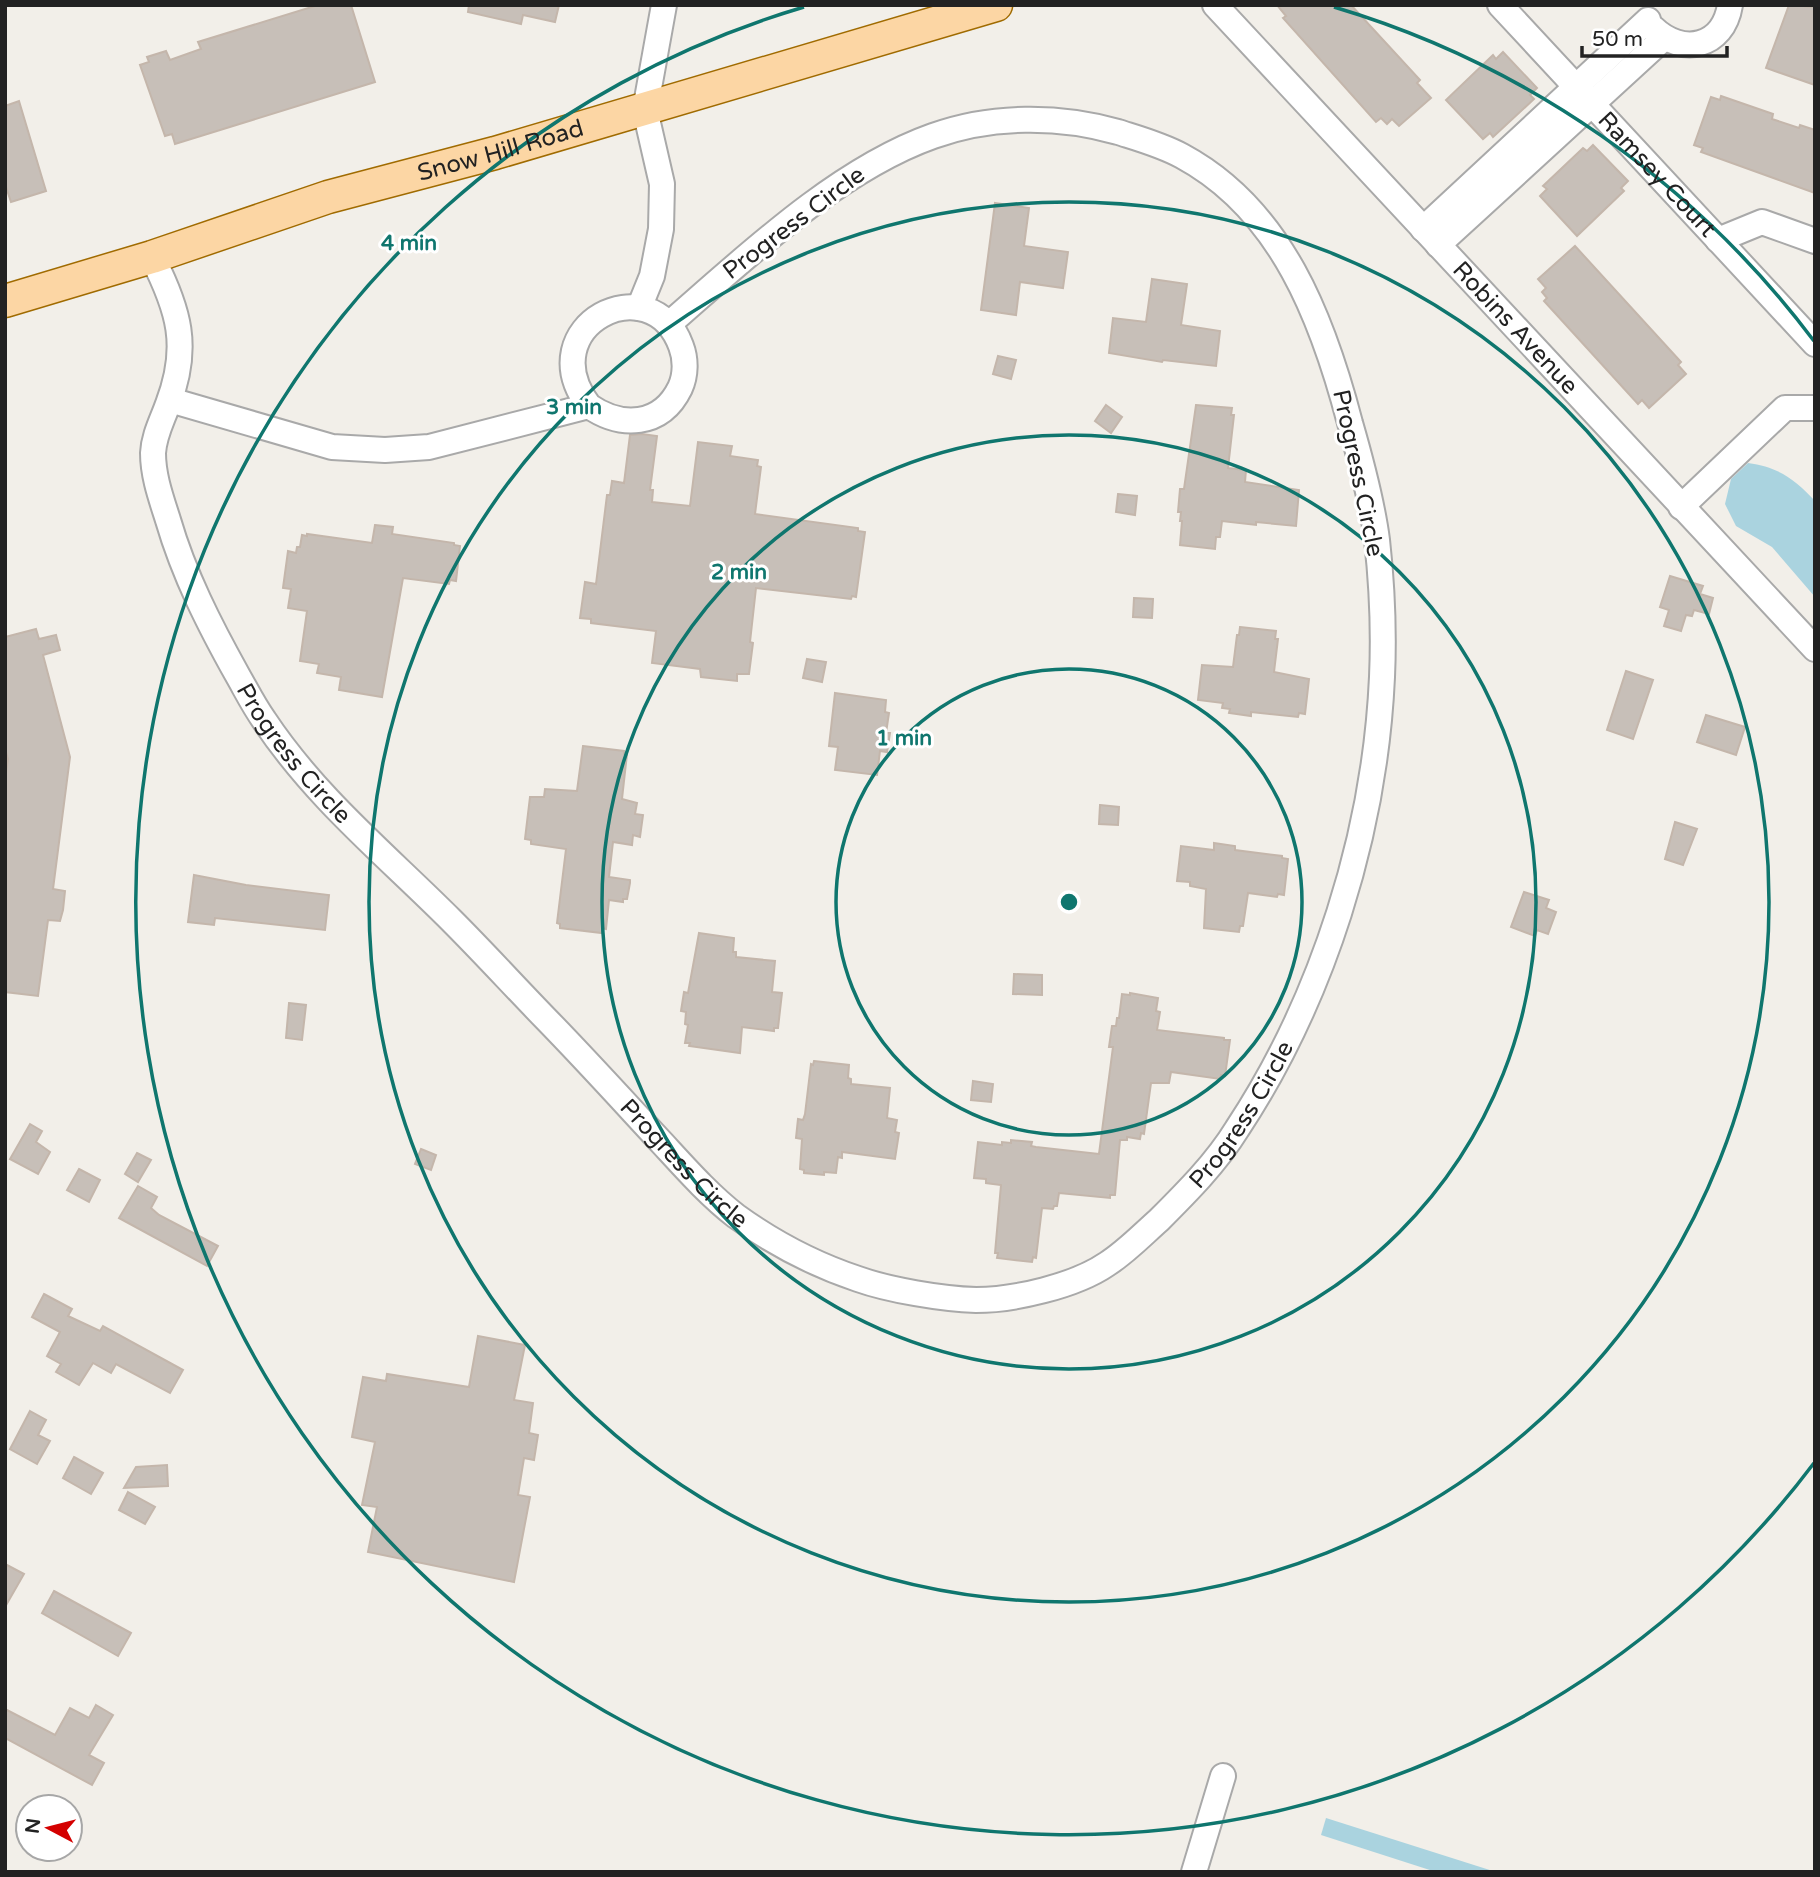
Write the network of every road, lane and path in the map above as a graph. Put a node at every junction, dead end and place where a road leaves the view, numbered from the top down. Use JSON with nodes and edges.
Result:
{"nodes":[{"id":1,"x":664,"y":5,"type":"edge"},
{"id":2,"x":996,"y":5,"type":"edge"},
{"id":3,"x":1215,"y":5,"type":"edge"},
{"id":4,"x":1500,"y":5,"type":"edge"},
{"id":5,"x":1730,"y":5,"type":"edge"},
{"id":6,"x":1653,"y":21,"type":"edge"},
{"id":7,"x":1583,"y":96,"type":"junction"},
{"id":8,"x":645,"y":110,"type":"junction"},
{"id":9,"x":1431,"y":237,"type":"junction"},
{"id":10,"x":1718,"y":240,"type":"junction"},
{"id":11,"x":1815,"y":241,"type":"edge"},
{"id":12,"x":152,"y":257,"type":"junction"},
{"id":13,"x":5,"y":301,"type":"edge"},
{"id":14,"x":639,"y":308,"type":"junction"},
{"id":15,"x":668,"y":324,"type":"junction"},
{"id":16,"x":1815,"y":344,"type":"edge"},
{"id":17,"x":170,"y":400,"type":"junction"},
{"id":18,"x":589,"y":405,"type":"junction"},
{"id":19,"x":1815,"y":408,"type":"edge"},
{"id":20,"x":1681,"y":507,"type":"junction"},
{"id":21,"x":1815,"y":649,"type":"edge"},
{"id":22,"x":1223,"y":1776,"type":"dead end"},
{"id":23,"x":1194,"y":1872,"type":"edge"}],
"edges":[{"from":1,"to":8,"type":"street"},
{"from":2,"to":8,"type":"main road","name":"Snow Hill Road"},
{"from":3,"to":9,"type":"street","name":"Robins Avenue"},
{"from":4,"to":7,"type":"street","name":"Ramsey Court"},
{"from":5,"to":6,"type":"street"},
{"from":6,"to":7,"type":"street"},
{"from":7,"to":9,"type":"street"},
{"from":7,"to":10,"type":"street","name":"Ramsey Court"},
{"from":8,"to":12,"type":"main road","name":"Snow Hill Road"},
{"from":8,"to":14,"type":"street"},
{"from":9,"to":20,"type":"street","name":"Robins Avenue"},
{"from":10,"to":11,"type":"street"},
{"from":10,"to":16,"type":"street","name":"Ramsey Court"},
{"from":12,"to":13,"type":"main road","name":"Snow Hill Road"},
{"from":12,"to":17,"type":"street","name":"Progress Circle"},
{"from":14,"to":15,"type":"street"},
{"from":14,"to":18,"type":"street"},
{"from":15,"to":17,"type":"street","name":"Progress Circle"},
{"from":15,"to":18,"type":"street"},
{"from":17,"to":18,"type":"street"},
{"from":19,"to":20,"type":"street"},
{"from":20,"to":21,"type":"street","name":"Robins Avenue"},
{"from":22,"to":23,"type":"street"}]}
